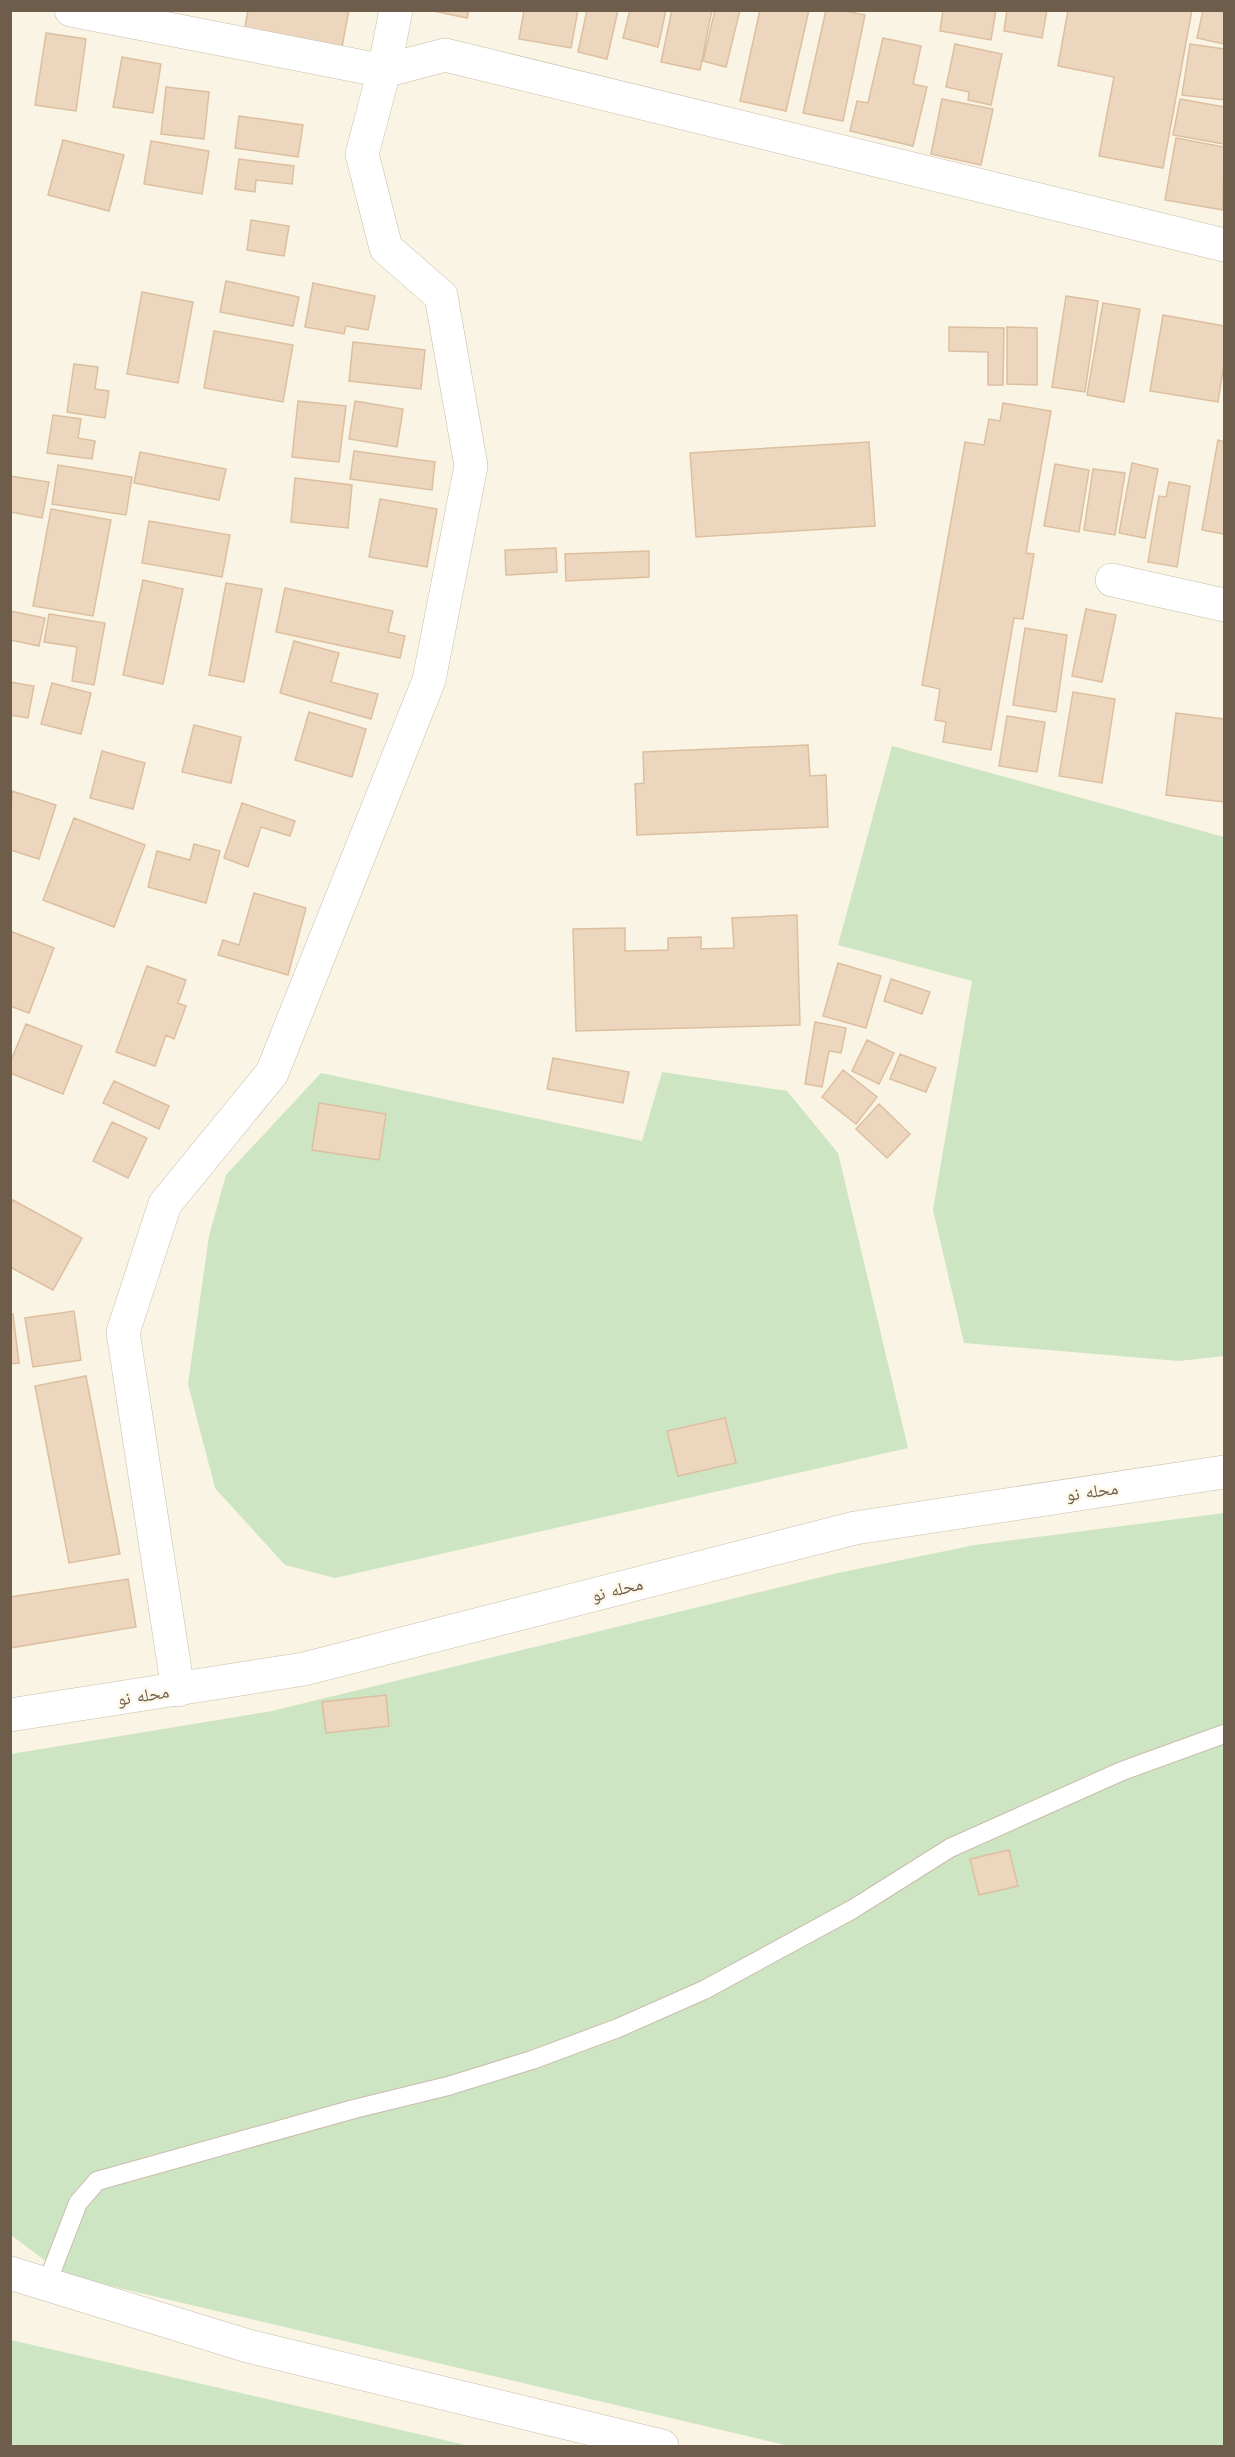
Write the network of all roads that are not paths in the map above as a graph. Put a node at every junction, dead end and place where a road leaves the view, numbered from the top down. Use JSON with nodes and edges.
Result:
{"nodes":[{"id":1,"x":71,"y":10,"type":"edge"},
{"id":2,"x":396,"y":10,"type":"edge"},
{"id":3,"x":384,"y":71,"type":"junction"},
{"id":4,"x":1224,"y":245,"type":"edge"},
{"id":5,"x":1112,"y":580,"type":"dead end"},
{"id":6,"x":1224,"y":606,"type":"edge"},
{"id":7,"x":1224,"y":1472,"type":"edge"},
{"id":8,"x":178,"y":1690,"type":"junction"},
{"id":9,"x":10,"y":1716,"type":"edge"},
{"id":10,"x":1224,"y":1734,"type":"edge"},
{"id":11,"x":10,"y":2273,"type":"edge"},
{"id":12,"x":47,"y":2283,"type":"junction"},
{"id":13,"x":663,"y":2446,"type":"edge"}],
"edges":[{"from":1,"to":3,"type":"street"},
{"from":2,"to":3,"type":"street"},
{"from":3,"to":4,"type":"street"},
{"from":3,"to":8,"type":"street"},
{"from":5,"to":6,"type":"street"},
{"from":7,"to":8,"type":"street","name":"محله نو"},
{"from":8,"to":9,"type":"street","name":"محله نو"},
{"from":10,"to":12,"type":"lane"},
{"from":11,"to":12,"type":"street"},
{"from":12,"to":13,"type":"street"}]}
